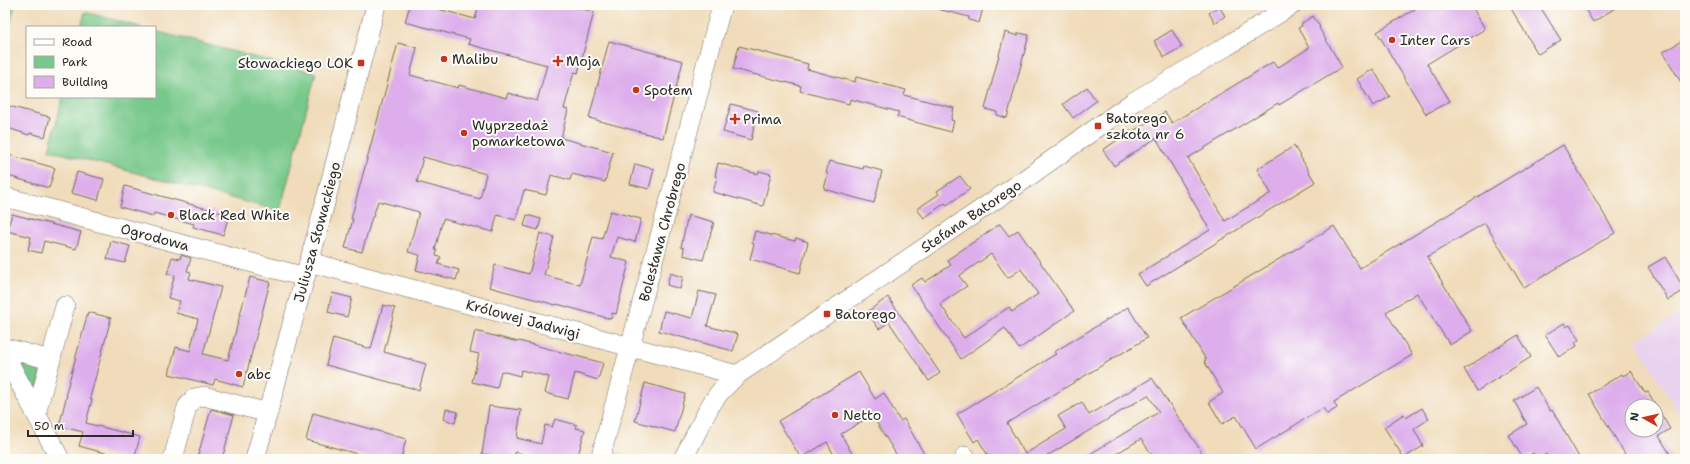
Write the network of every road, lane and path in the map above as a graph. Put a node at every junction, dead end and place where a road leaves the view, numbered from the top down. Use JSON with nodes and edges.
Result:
{"nodes":[{"id":1,"x":376,"y":5,"type":"edge"},
{"id":2,"x":722,"y":5,"type":"edge"},
{"id":3,"x":1292,"y":5,"type":"edge"},
{"id":4,"x":5,"y":197,"type":"edge"},
{"id":5,"x":307,"y":270,"type":"junction"},
{"id":6,"x":65,"y":306,"type":"dead end"},
{"id":7,"x":630,"y":346,"type":"junction"},
{"id":8,"x":5,"y":348,"type":"edge"},
{"id":9,"x":5,"y":355,"type":"edge"},
{"id":10,"x":50,"y":360,"type":"junction"},
{"id":11,"x":737,"y":376,"type":"junction"},
{"id":12,"x":268,"y":413,"type":"junction"},
{"id":13,"x":36,"y":414,"type":"junction"},
{"id":14,"x":60,"y":459,"type":"edge"},
{"id":15,"x":173,"y":459,"type":"edge"},
{"id":16,"x":255,"y":459,"type":"edge"},
{"id":17,"x":600,"y":459,"type":"edge"},
{"id":18,"x":683,"y":459,"type":"edge"}],
"edges":[{"from":1,"to":5,"type":"street","name":"Juliusza Słowackiego"},
{"from":2,"to":7,"type":"street","name":"Bolesława Chrobrego"},
{"from":3,"to":11,"type":"street","name":"Stefana Batorego"},
{"from":4,"to":5,"type":"street","name":"Ogrodowa"},
{"from":5,"to":7,"type":"street","name":"Królowej Jadwigi"},
{"from":5,"to":12,"type":"street","name":"Juliusza Słowackiego"},
{"from":6,"to":10,"type":"street"},
{"from":7,"to":11,"type":"street","name":"Królowej Jadwigi"},
{"from":7,"to":17,"type":"street","name":"Bolesława Chrobrego"},
{"from":8,"to":10,"type":"street"},
{"from":9,"to":13,"type":"street"},
{"from":10,"to":13,"type":"street"},
{"from":11,"to":18,"type":"street","name":"Stefana Batorego"},
{"from":12,"to":15,"type":"street"},
{"from":12,"to":16,"type":"street","name":"Juliusza Słowackiego"},
{"from":13,"to":14,"type":"street"}]}
